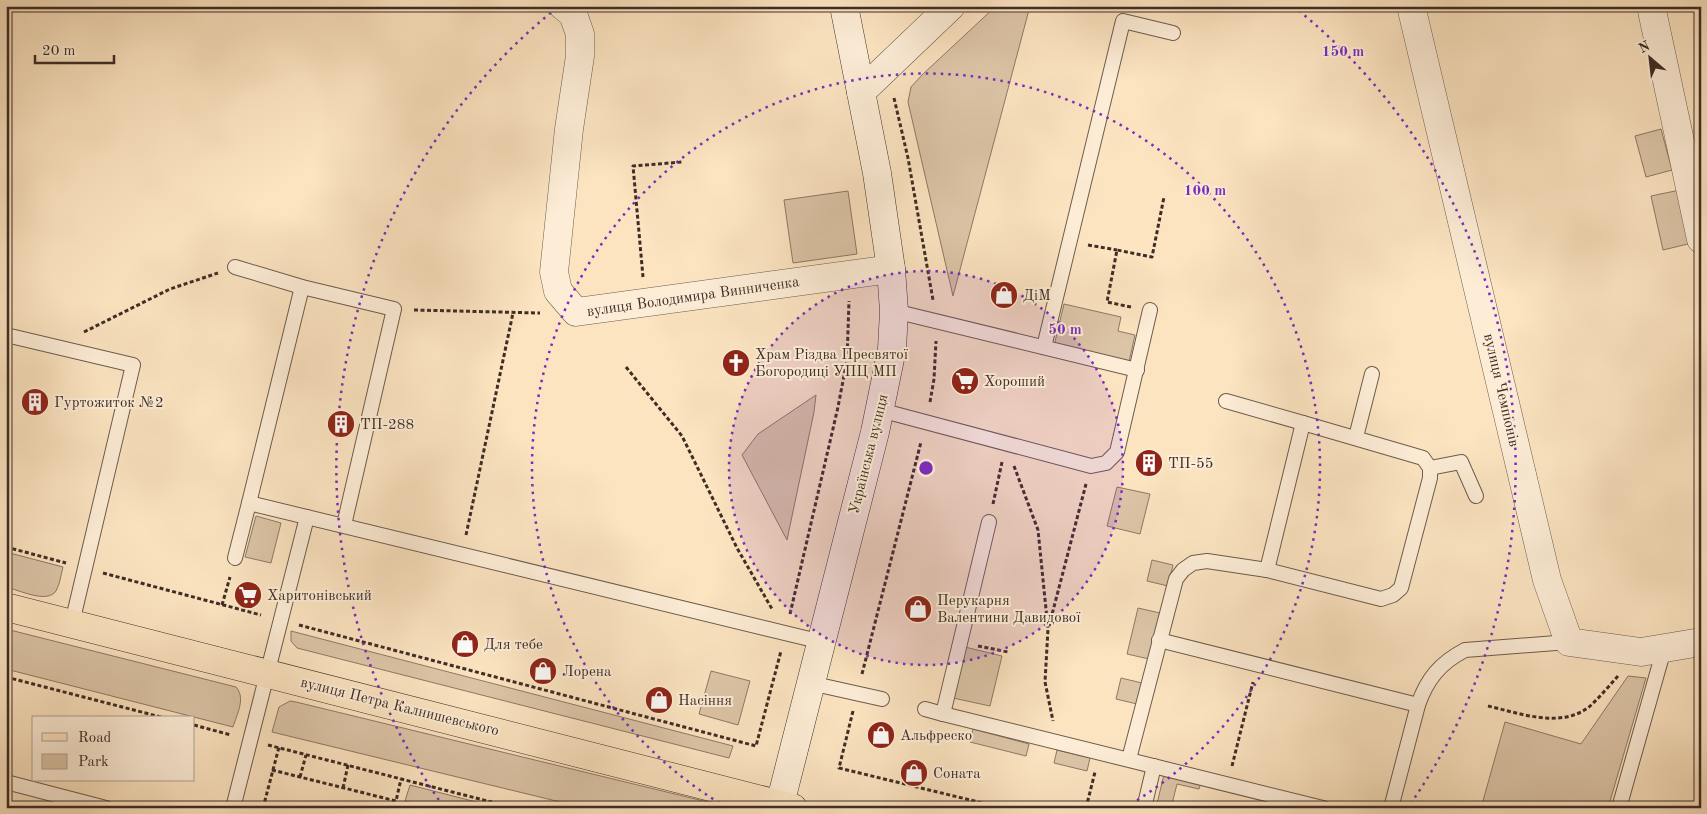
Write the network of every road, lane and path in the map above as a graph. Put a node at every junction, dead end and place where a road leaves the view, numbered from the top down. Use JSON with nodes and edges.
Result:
{"nodes":[{"id":1,"x":563,"y":6,"type":"edge"},
{"id":2,"x":844,"y":6,"type":"edge"},
{"id":3,"x":1411,"y":6,"type":"edge"},
{"id":4,"x":1651,"y":6,"type":"edge"},
{"id":5,"x":944,"y":9,"type":"edge"},
{"id":6,"x":1173,"y":33,"type":"dead end"},
{"id":7,"x":861,"y":92,"type":"junction"},
{"id":8,"x":682,"y":162,"type":"dead end"},
{"id":9,"x":1164,"y":197,"type":"dead end"},
{"id":10,"x":1701,"y":239,"type":"edge"},
{"id":11,"x":1070,"y":241,"type":"junction"},
{"id":12,"x":1117,"y":250,"type":"junction"},
{"id":13,"x":235,"y":267,"type":"joint"},
{"id":14,"x":891,"y":269,"type":"junction"},
{"id":15,"x":643,"y":274,"type":"dead end"},
{"id":16,"x":302,"y":287,"type":"junction"},
{"id":17,"x":394,"y":309,"type":"junction"},
{"id":18,"x":1150,"y":310,"type":"joint"},
{"id":19,"x":894,"y":311,"type":"junction"},
{"id":20,"x":576,"y":312,"type":"junction"},
{"id":21,"x":513,"y":313,"type":"junction"},
{"id":22,"x":6,"y":335,"type":"edge"},
{"id":23,"x":55,"y":347,"type":"junction"},
{"id":24,"x":1044,"y":348,"type":"junction"},
{"id":25,"x":626,"y":367,"type":"dead end"},
{"id":26,"x":1137,"y":370,"type":"junction"},
{"id":27,"x":1372,"y":374,"type":"dead end"},
{"id":28,"x":1226,"y":401,"type":"dead end"},
{"id":29,"x":880,"y":410,"type":"junction"},
{"id":30,"x":1303,"y":422,"type":"junction"},
{"id":31,"x":1356,"y":437,"type":"junction"},
{"id":32,"x":1006,"y":444,"type":"junction"},
{"id":33,"x":1090,"y":466,"type":"junction"},
{"id":34,"x":1430,"y":468,"type":"junction"},
{"id":35,"x":1476,"y":496,"type":"dead end"},
{"id":36,"x":249,"y":503,"type":"junction"},
{"id":37,"x":307,"y":517,"type":"junction"},
{"id":38,"x":989,"y":522,"type":"joint"},
{"id":39,"x":344,"y":525,"type":"junction"},
{"id":40,"x":462,"y":554,"type":"junction"},
{"id":41,"x":234,"y":558,"type":"joint"},
{"id":42,"x":1267,"y":570,"type":"junction"},
{"id":43,"x":222,"y":605,"type":"dead end"},
{"id":44,"x":6,"y":607,"type":"edge"},
{"id":45,"x":72,"y":624,"type":"junction"},
{"id":46,"x":1048,"y":629,"type":"junction"},
{"id":47,"x":786,"y":633,"type":"junction"},
{"id":48,"x":1159,"y":640,"type":"junction"},
{"id":49,"x":822,"y":642,"type":"junction"},
{"id":50,"x":960,"y":642,"type":"junction"},
{"id":51,"x":1569,"y":642,"type":"junction"},
{"id":52,"x":1701,"y":642,"type":"edge"},
{"id":53,"x":1653,"y":651,"type":"junction"},
{"id":54,"x":1008,"y":652,"type":"dead end"},
{"id":55,"x":1257,"y":665,"type":"junction"},
{"id":56,"x":267,"y":672,"type":"junction"},
{"id":57,"x":6,"y":677,"type":"edge"},
{"id":58,"x":810,"y":682,"type":"junction"},
{"id":59,"x":882,"y":699,"type":"dead end"},
{"id":60,"x":1418,"y":705,"type":"junction"},
{"id":61,"x":1488,"y":706,"type":"dead end"},
{"id":62,"x":924,"y":709,"type":"dead end"},
{"id":63,"x":943,"y":714,"type":"junction"},
{"id":64,"x":157,"y":716,"type":"edge"},
{"id":65,"x":195,"y":725,"type":"edge"},
{"id":66,"x":250,"y":740,"type":"junction"},
{"id":67,"x":1057,"y":742,"type":"junction"},
{"id":68,"x":279,"y":747,"type":"junction"},
{"id":69,"x":1100,"y":752,"type":"junction"},
{"id":70,"x":306,"y":755,"type":"junction"},
{"id":71,"x":1129,"y":759,"type":"junction"},
{"id":72,"x":348,"y":766,"type":"junction"},
{"id":73,"x":1154,"y":766,"type":"junction"},
{"id":74,"x":839,"y":768,"type":"dead end"},
{"id":75,"x":272,"y":770,"type":"junction"},
{"id":76,"x":300,"y":777,"type":"junction"},
{"id":77,"x":401,"y":779,"type":"junction"},
{"id":78,"x":6,"y":782,"type":"edge"},
{"id":79,"x":1228,"y":784,"type":"junction"},
{"id":80,"x":343,"y":788,"type":"junction"},
{"id":81,"x":784,"y":806,"type":"edge"},
{"id":82,"x":106,"y":808,"type":"edge"},
{"id":83,"x":232,"y":808,"type":"edge"},
{"id":84,"x":263,"y":808,"type":"edge"},
{"id":85,"x":515,"y":808,"type":"edge"},
{"id":86,"x":1003,"y":808,"type":"edge"},
{"id":87,"x":1086,"y":808,"type":"edge"},
{"id":88,"x":1144,"y":808,"type":"edge"},
{"id":89,"x":1323,"y":808,"type":"edge"},
{"id":90,"x":1391,"y":808,"type":"edge"},
{"id":91,"x":1619,"y":808,"type":"edge"}],
"edges":[{"from":1,"to":20,"type":"street","name":"вулиця Володимира Винниченка"},
{"from":2,"to":7,"type":"street","name":"Українська вулиця"},
{"from":3,"to":51,"type":"street","name":"вулиця Чемпіонів"},
{"from":4,"to":10,"type":"street"},
{"from":5,"to":7,"type":"street"},
{"from":6,"to":11,"type":"lane"},
{"from":7,"to":14,"type":"street","name":"Українська вулиця"},
{"from":8,"to":15,"type":"path"},
{"from":9,"to":12,"type":"path"},
{"from":11,"to":12,"type":"path"},
{"from":11,"to":24,"type":"lane"},
{"from":12,"to":18,"type":"path"},
{"from":13,"to":16,"type":"lane"},
{"from":13,"to":23,"type":"path"},
{"from":14,"to":19,"type":"street","name":"Українська вулиця"},
{"from":14,"to":20,"type":"street","name":"вулиця Володимира Винниченка"},
{"from":16,"to":17,"type":"lane"},
{"from":16,"to":36,"type":"lane"},
{"from":17,"to":21,"type":"path"},
{"from":17,"to":39,"type":"lane"},
{"from":18,"to":26,"type":"lane"},
{"from":19,"to":24,"type":"lane"},
{"from":19,"to":29,"type":"street","name":"Українська вулиця"},
{"from":20,"to":21,"type":"path"},
{"from":21,"to":40,"type":"path"},
{"from":22,"to":23,"type":"lane"},
{"from":23,"to":45,"type":"lane"},
{"from":24,"to":26,"type":"lane"},
{"from":25,"to":47,"type":"path"},
{"from":26,"to":33,"type":"lane"},
{"from":27,"to":31,"type":"lane"},
{"from":28,"to":30,"type":"lane"},
{"from":29,"to":32,"type":"lane"},
{"from":29,"to":49,"type":"street","name":"Українська вулиця"},
{"from":30,"to":31,"type":"lane"},
{"from":30,"to":42,"type":"lane"},
{"from":31,"to":34,"type":"lane"},
{"from":32,"to":33,"type":"lane"},
{"from":32,"to":38,"type":"path"},
{"from":32,"to":46,"type":"path"},
{"from":33,"to":46,"type":"path"},
{"from":34,"to":35,"type":"lane"},
{"from":34,"to":42,"type":"lane"},
{"from":36,"to":37,"type":"lane"},
{"from":36,"to":41,"type":"lane"},
{"from":37,"to":39,"type":"lane"},
{"from":37,"to":56,"type":"lane"},
{"from":38,"to":50,"type":"lane"},
{"from":39,"to":40,"type":"lane"},
{"from":40,"to":47,"type":"lane"},
{"from":41,"to":43,"type":"path"},
{"from":42,"to":48,"type":"lane"},
{"from":44,"to":45,"type":"main road","name":"вулиця Петра Калнишевського"},
{"from":45,"to":56,"type":"main road","name":"вулиця Петра Калнишевського"},
{"from":46,"to":67,"type":"path"},
{"from":47,"to":49,"type":"lane"},
{"from":48,"to":55,"type":"lane"},
{"from":48,"to":71,"type":"lane"},
{"from":49,"to":58,"type":"street","name":"Українська вулиця"},
{"from":50,"to":54,"type":"path"},
{"from":50,"to":63,"type":"lane"},
{"from":51,"to":53,"type":"street"},
{"from":51,"to":60,"type":"lane"},
{"from":52,"to":53,"type":"street"},
{"from":53,"to":61,"type":"path"},
{"from":53,"to":91,"type":"lane"},
{"from":55,"to":60,"type":"lane"},
{"from":55,"to":79,"type":"path"},
{"from":56,"to":66,"type":"lane"},
{"from":56,"to":81,"type":"main road","name":"вулиця Петра Калнишевського"},
{"from":57,"to":64,"type":"path"},
{"from":58,"to":59,"type":"lane"},
{"from":58,"to":81,"type":"street","name":"Українська вулиця"},
{"from":60,"to":90,"type":"lane"},
{"from":62,"to":63,"type":"lane"},
{"from":63,"to":67,"type":"lane"},
{"from":65,"to":66,"type":"path"},
{"from":66,"to":68,"type":"path"},
{"from":66,"to":83,"type":"lane"},
{"from":67,"to":69,"type":"lane"},
{"from":68,"to":70,"type":"path"},
{"from":68,"to":75,"type":"path"},
{"from":69,"to":71,"type":"lane"},
{"from":69,"to":87,"type":"path"},
{"from":70,"to":72,"type":"path"},
{"from":70,"to":76,"type":"path"},
{"from":71,"to":73,"type":"lane"},
{"from":72,"to":77,"type":"path"},
{"from":72,"to":80,"type":"path"},
{"from":73,"to":79,"type":"lane"},
{"from":73,"to":88,"type":"lane"},
{"from":74,"to":86,"type":"path"},
{"from":75,"to":76,"type":"path"},
{"from":75,"to":84,"type":"path"},
{"from":76,"to":80,"type":"path"},
{"from":77,"to":80,"type":"path"},
{"from":77,"to":85,"type":"path"},
{"from":78,"to":82,"type":"lane"},
{"from":79,"to":89,"type":"lane"}]}
